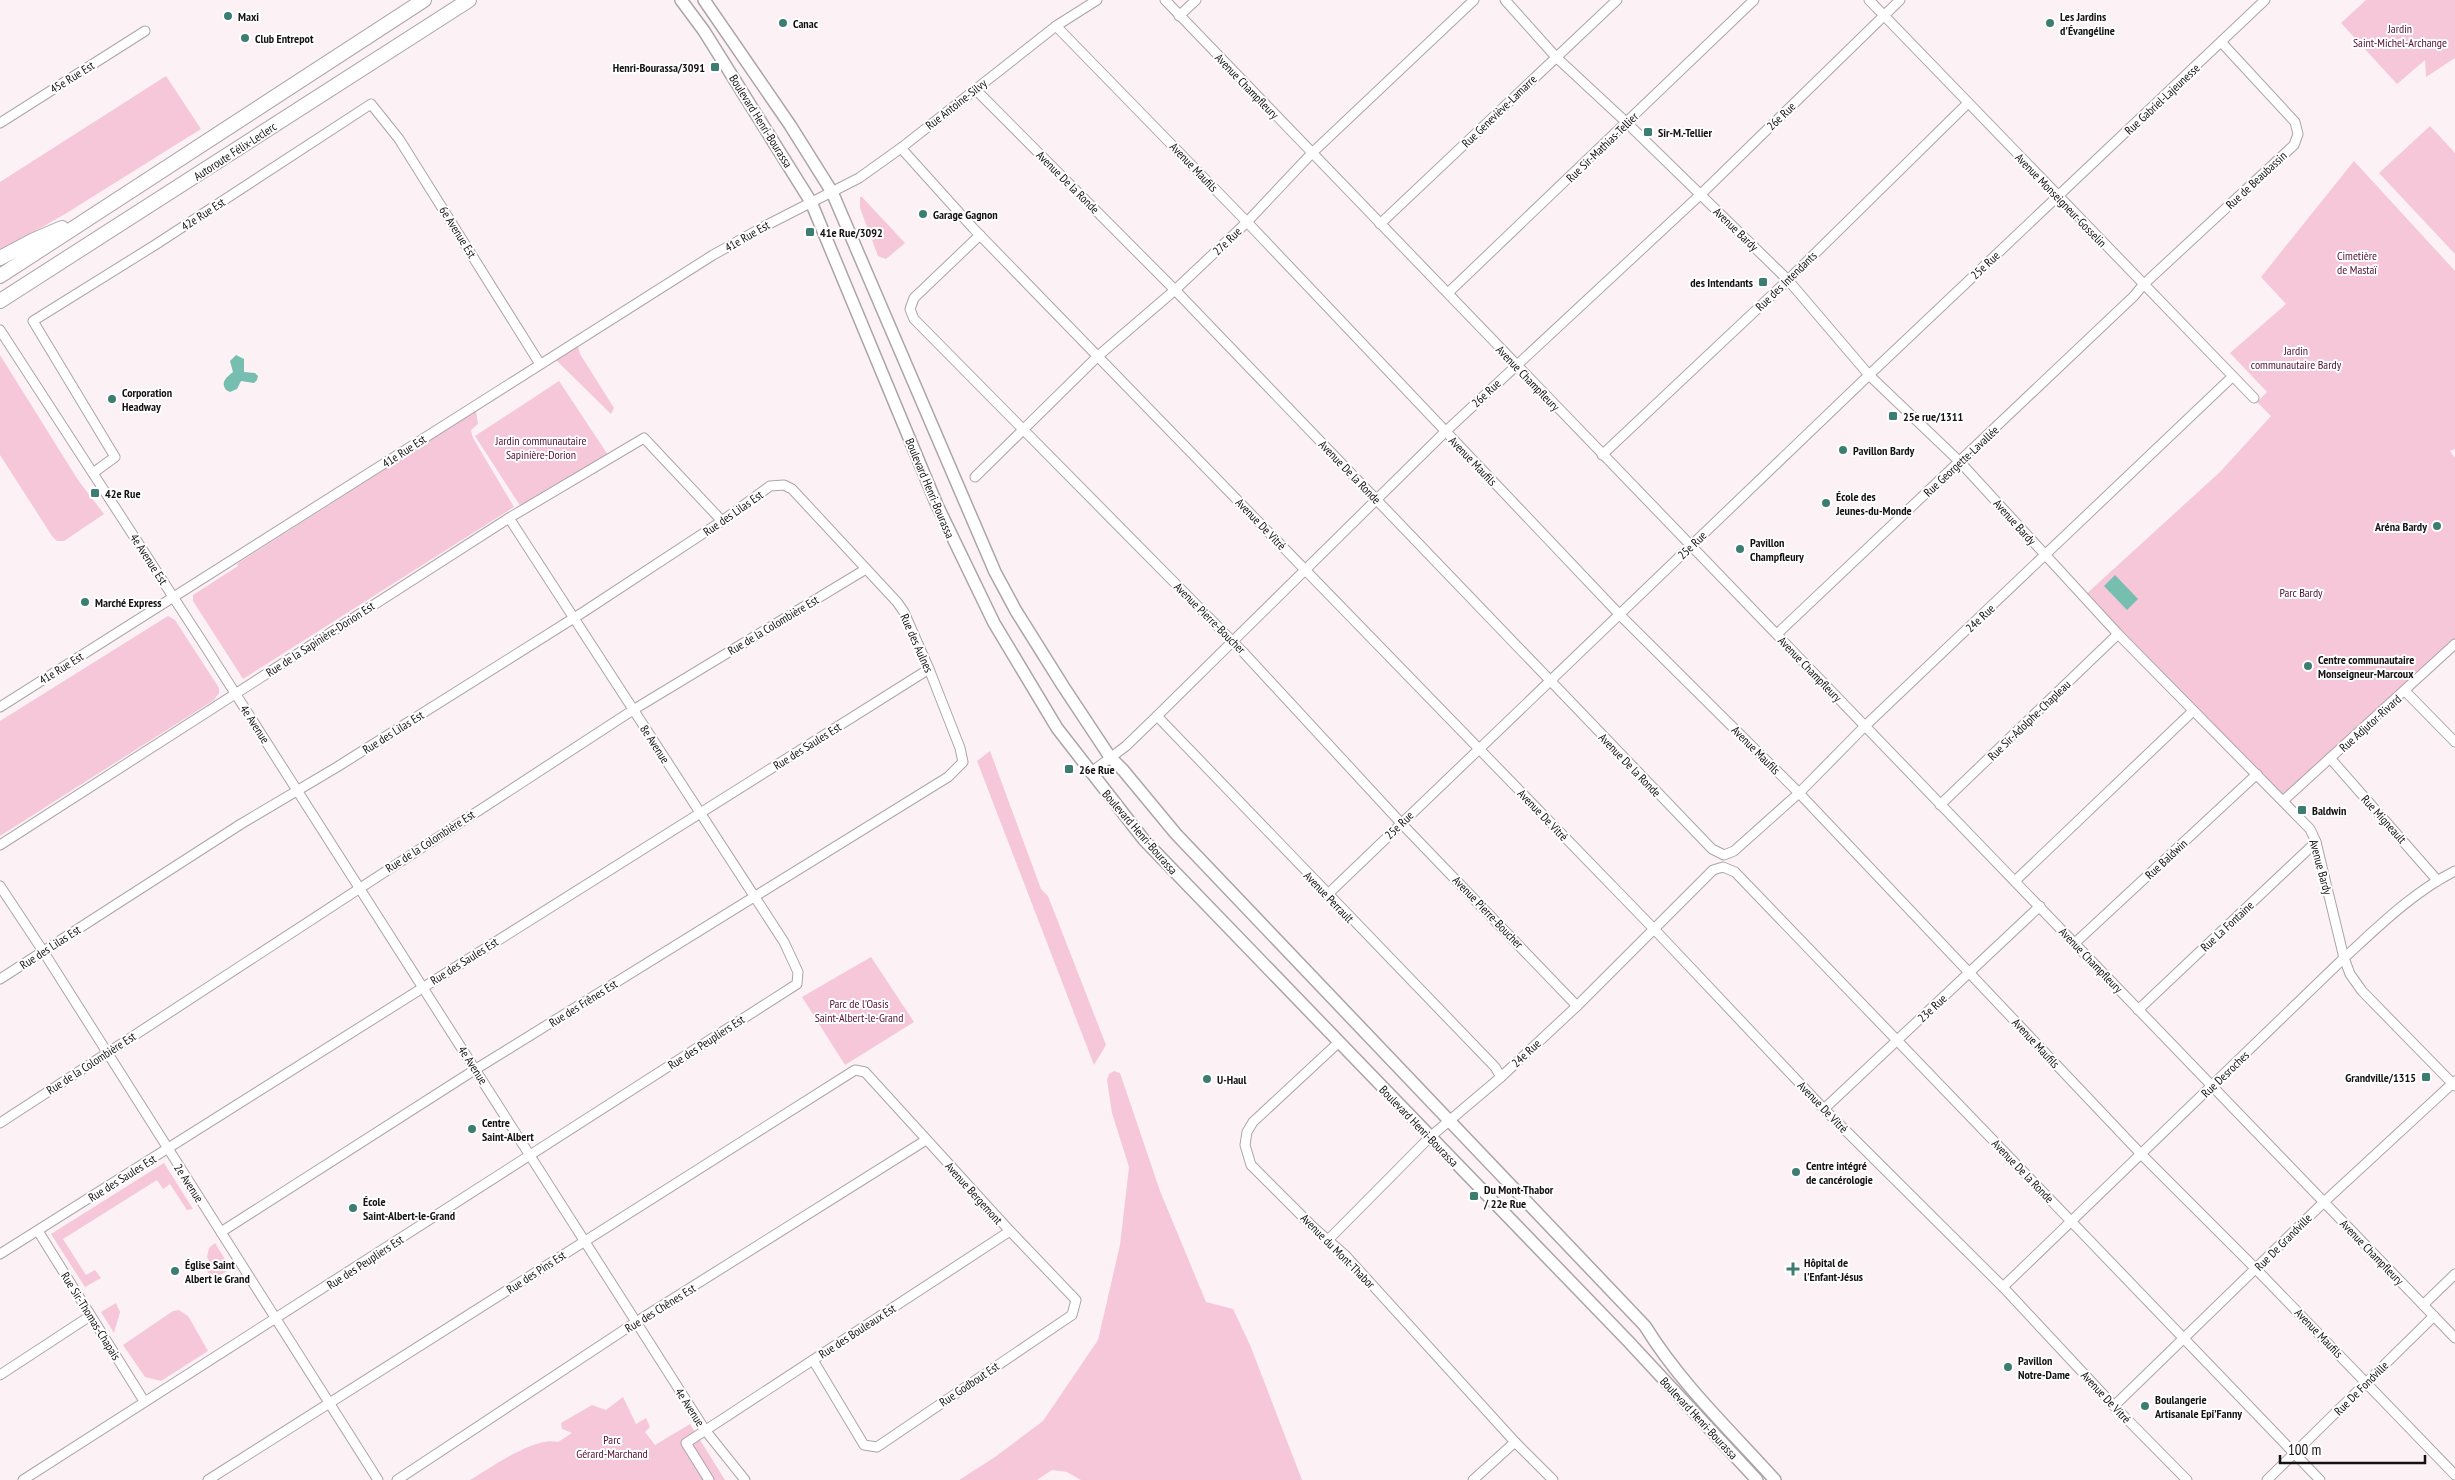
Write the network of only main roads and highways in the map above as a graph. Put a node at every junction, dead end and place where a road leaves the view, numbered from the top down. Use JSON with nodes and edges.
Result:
{"nodes":[{"id":1,"x":424,"y":0,"type":"edge"},
{"id":2,"x":469,"y":0,"type":"edge"},
{"id":3,"x":681,"y":0,"type":"edge"},
{"id":4,"x":704,"y":0,"type":"edge"},
{"id":5,"x":91,"y":217,"type":"junction"},
{"id":6,"x":0,"y":258,"type":"edge"},
{"id":7,"x":5,"y":273,"type":"edge"},
{"id":8,"x":0,"y":301,"type":"edge"},
{"id":9,"x":1772,"y":1479,"type":"edge"},
{"id":10,"x":1757,"y":1480,"type":"edge"}],
"edges":[{"from":1,"to":5,"type":"highway","name":"Autoroute Félix-Leclerc"},
{"from":2,"to":8,"type":"highway","name":"Autoroute Félix-Leclerc"},
{"from":3,"to":10,"type":"main road","name":"Boulevard Henri-Bourassa"},
{"from":4,"to":9,"type":"main road","name":"Boulevard Henri-Bourassa"},
{"from":5,"to":6,"type":"highway"},
{"from":5,"to":7,"type":"highway","name":"Autoroute Félix-Leclerc"}]}
